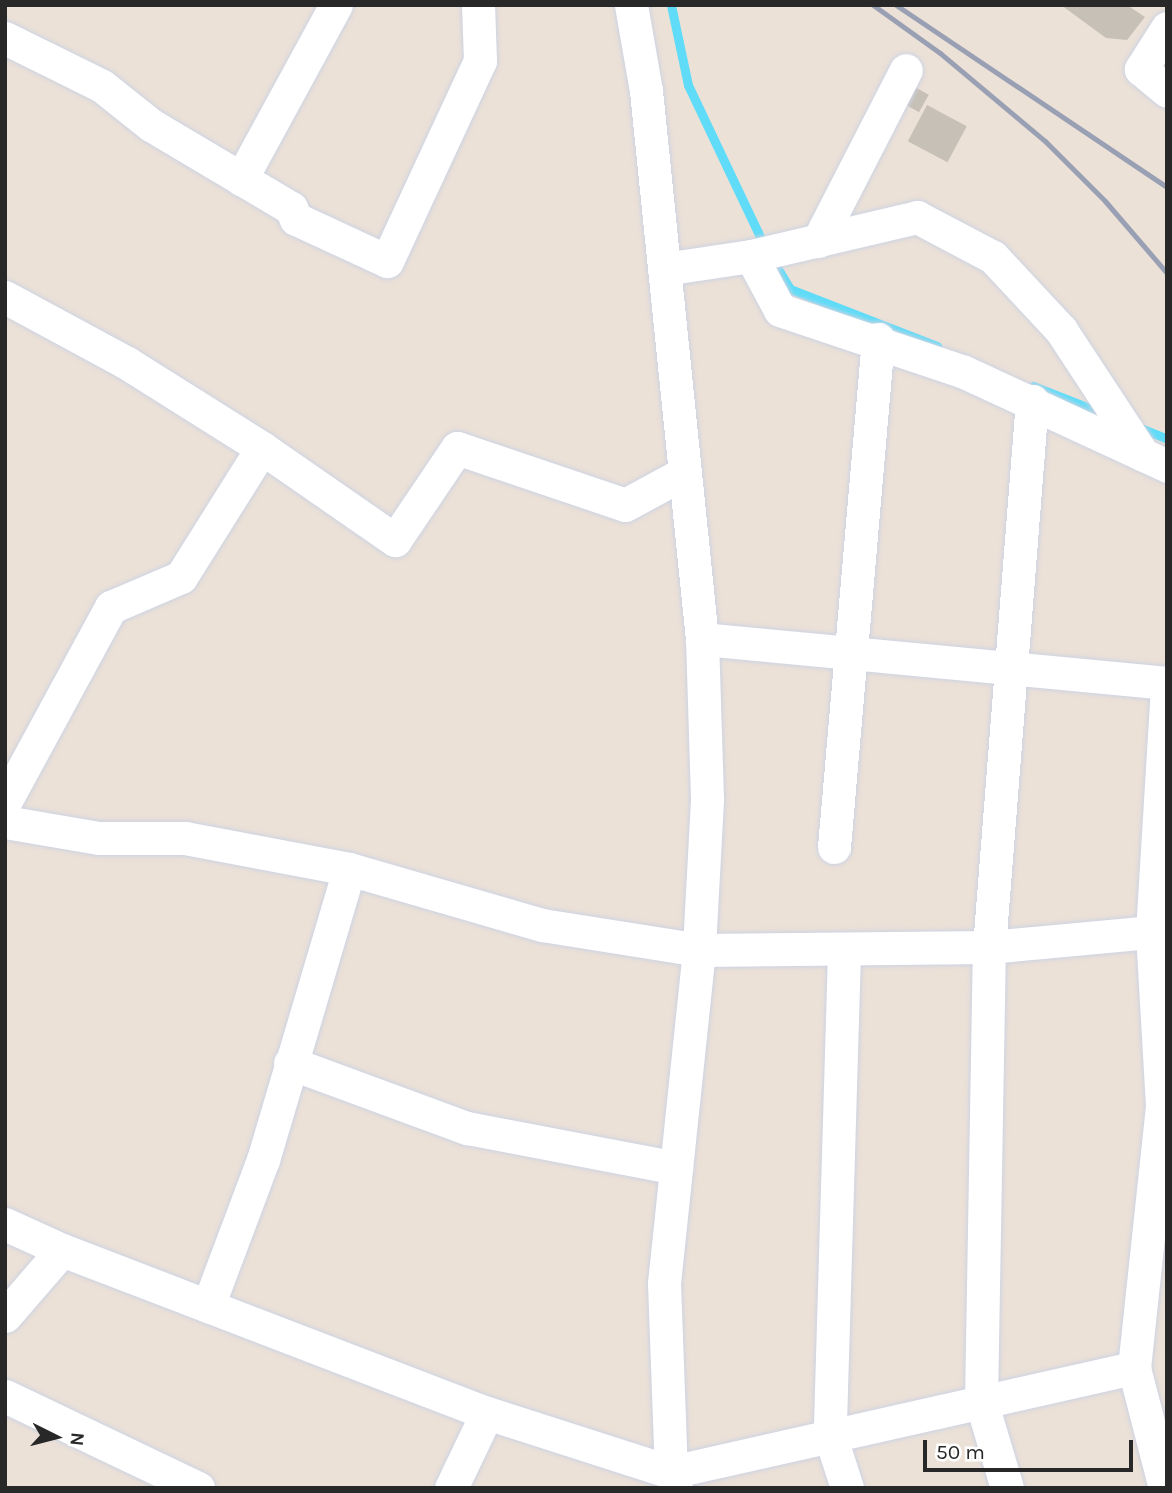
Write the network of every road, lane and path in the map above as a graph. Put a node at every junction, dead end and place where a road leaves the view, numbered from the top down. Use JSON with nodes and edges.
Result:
{"nodes":[{"id":1,"x":336,"y":5,"type":"edge"},
{"id":2,"x":478,"y":5,"type":"edge"},
{"id":3,"x":631,"y":5,"type":"edge"},
{"id":4,"x":1167,"y":28,"type":"edge"},
{"id":5,"x":5,"y":38,"type":"edge"},
{"id":6,"x":905,"y":69,"type":"dead end"},
{"id":7,"x":1167,"y":91,"type":"edge"},
{"id":8,"x":241,"y":179,"type":"junction"},
{"id":9,"x":818,"y":241,"type":"junction"},
{"id":10,"x":751,"y":256,"type":"junction"},
{"id":11,"x":664,"y":270,"type":"junction"},
{"id":12,"x":5,"y":296,"type":"edge"},
{"id":13,"x":878,"y":340,"type":"junction"},
{"id":14,"x":1032,"y":401,"type":"junction"},
{"id":15,"x":262,"y":448,"type":"junction"},
{"id":16,"x":1155,"y":461,"type":"edge"},
{"id":17,"x":682,"y":474,"type":"junction"},
{"id":18,"x":702,"y":639,"type":"junction"},
{"id":19,"x":848,"y":654,"type":"junction"},
{"id":20,"x":1009,"y":666,"type":"junction"},
{"id":21,"x":1167,"y":683,"type":"edge"},
{"id":22,"x":1167,"y":688,"type":"edge"},
{"id":23,"x":5,"y":802,"type":"edge"},
{"id":24,"x":5,"y":822,"type":"edge"},
{"id":25,"x":834,"y":847,"type":"dead end"},
{"id":26,"x":349,"y":869,"type":"junction"},
{"id":27,"x":1152,"y":932,"type":"junction"},
{"id":28,"x":989,"y":947,"type":"junction"},
{"id":29,"x":699,"y":950,"type":"junction"},
{"id":30,"x":844,"y":952,"type":"junction"},
{"id":31,"x":289,"y":1063,"type":"junction"},
{"id":32,"x":676,"y":1168,"type":"junction"},
{"id":33,"x":5,"y":1224,"type":"edge"},
{"id":34,"x":62,"y":1251,"type":"junction"},
{"id":35,"x":208,"y":1306,"type":"junction"},
{"id":36,"x":5,"y":1316,"type":"edge"},
{"id":37,"x":1134,"y":1368,"type":"junction"},
{"id":38,"x":5,"y":1396,"type":"edge"},
{"id":39,"x":981,"y":1401,"type":"junction"},
{"id":40,"x":487,"y":1413,"type":"junction"},
{"id":41,"x":830,"y":1435,"type":"junction"},
{"id":42,"x":673,"y":1480,"type":"edge"},
{"id":43,"x":198,"y":1488,"type":"edge"},
{"id":44,"x":451,"y":1488,"type":"edge"},
{"id":45,"x":848,"y":1488,"type":"edge"},
{"id":46,"x":1007,"y":1488,"type":"edge"},
{"id":47,"x":1165,"y":1488,"type":"edge"}],
"edges":[{"from":1,"to":8,"type":"street"},
{"from":2,"to":8,"type":"street"},
{"from":3,"to":11,"type":"street"},
{"from":4,"to":7,"type":"street"},
{"from":5,"to":8,"type":"street"},
{"from":6,"to":9,"type":"street"},
{"from":9,"to":10,"type":"street"},
{"from":9,"to":16,"type":"street"},
{"from":10,"to":11,"type":"street"},
{"from":10,"to":13,"type":"street"},
{"from":11,"to":17,"type":"street"},
{"from":12,"to":15,"type":"street"},
{"from":13,"to":14,"type":"street"},
{"from":13,"to":19,"type":"street"},
{"from":14,"to":16,"type":"street"},
{"from":14,"to":20,"type":"street"},
{"from":15,"to":17,"type":"street"},
{"from":15,"to":23,"type":"street"},
{"from":17,"to":18,"type":"street"},
{"from":18,"to":19,"type":"street"},
{"from":18,"to":29,"type":"street"},
{"from":19,"to":20,"type":"street"},
{"from":19,"to":25,"type":"street"},
{"from":20,"to":21,"type":"street"},
{"from":20,"to":28,"type":"street"},
{"from":22,"to":27,"type":"street"},
{"from":24,"to":26,"type":"street"},
{"from":26,"to":29,"type":"street"},
{"from":26,"to":31,"type":"street"},
{"from":27,"to":28,"type":"street"},
{"from":27,"to":37,"type":"street"},
{"from":28,"to":30,"type":"street"},
{"from":28,"to":39,"type":"street"},
{"from":29,"to":30,"type":"street"},
{"from":29,"to":32,"type":"street"},
{"from":30,"to":41,"type":"street"},
{"from":31,"to":32,"type":"street"},
{"from":31,"to":35,"type":"street"},
{"from":32,"to":42,"type":"street"},
{"from":33,"to":34,"type":"street"},
{"from":34,"to":35,"type":"street"},
{"from":34,"to":36,"type":"street"},
{"from":35,"to":40,"type":"street"},
{"from":37,"to":39,"type":"street"},
{"from":37,"to":47,"type":"street"},
{"from":38,"to":43,"type":"street"},
{"from":39,"to":41,"type":"street"},
{"from":39,"to":46,"type":"street"},
{"from":40,"to":42,"type":"street"},
{"from":40,"to":44,"type":"street"},
{"from":41,"to":42,"type":"street"},
{"from":41,"to":45,"type":"street"}]}
